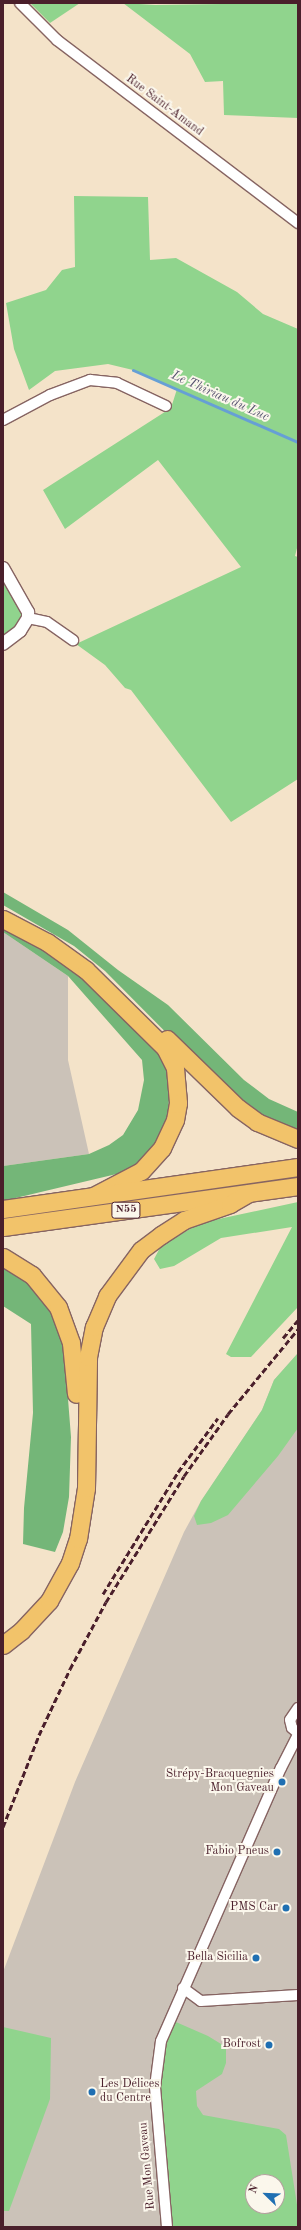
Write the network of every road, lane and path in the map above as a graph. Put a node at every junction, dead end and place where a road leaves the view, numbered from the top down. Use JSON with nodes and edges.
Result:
{"nodes":[{"id":1,"x":20,"y":3,"type":"edge"},
{"id":2,"x":298,"y":224,"type":"edge"},
{"id":3,"x":166,"y":406,"type":"dead end"},
{"id":4,"x":3,"y":420,"type":"edge"},
{"id":5,"x":3,"y":568,"type":"edge"},
{"id":6,"x":28,"y":618,"type":"junction"},
{"id":7,"x":73,"y":640,"type":"dead end"},
{"id":8,"x":3,"y":644,"type":"edge"},
{"id":9,"x":3,"y":909,"type":"edge"},
{"id":10,"x":3,"y":919,"type":"edge"},
{"id":11,"x":298,"y":1139,"type":"edge"},
{"id":12,"x":298,"y":1167,"type":"edge"},
{"id":13,"x":298,"y":1186,"type":"edge"},
{"id":14,"x":249,"y":1193,"type":"junction"},
{"id":15,"x":93,"y":1196,"type":"junction"},
{"id":16,"x":3,"y":1209,"type":"edge"},
{"id":17,"x":3,"y":1227,"type":"edge"},
{"id":18,"x":3,"y":1257,"type":"edge"},
{"id":19,"x":3,"y":1632,"type":"edge"},
{"id":20,"x":3,"y":1645,"type":"edge"},
{"id":21,"x":298,"y":1708,"type":"edge"},
{"id":22,"x":298,"y":1734,"type":"edge"},
{"id":23,"x":183,"y":1988,"type":"junction"},
{"id":24,"x":298,"y":1995,"type":"edge"},
{"id":25,"x":167,"y":2227,"type":"edge"}],
"edges":[{"from":1,"to":2,"type":"street","name":"Rue Saint-Amand"},
{"from":3,"to":4,"type":"street"},
{"from":5,"to":6,"type":"street"},
{"from":6,"to":7,"type":"street"},
{"from":6,"to":8,"type":"street"},
{"from":9,"to":11,"type":"highway"},
{"from":10,"to":15,"type":"highway"},
{"from":12,"to":15,"type":"highway","number":"N55"},
{"from":13,"to":14,"type":"highway","number":"N55"},
{"from":14,"to":17,"type":"highway","number":"N55"},
{"from":14,"to":20,"type":"highway"},
{"from":15,"to":16,"type":"highway","number":"N55"},
{"from":18,"to":19,"type":"highway"},
{"from":21,"to":22,"type":"street"},
{"from":22,"to":23,"type":"street","name":"Rue Mon Gaveau"},
{"from":23,"to":24,"type":"street"},
{"from":23,"to":25,"type":"street","name":"Rue Mon Gaveau"}]}
